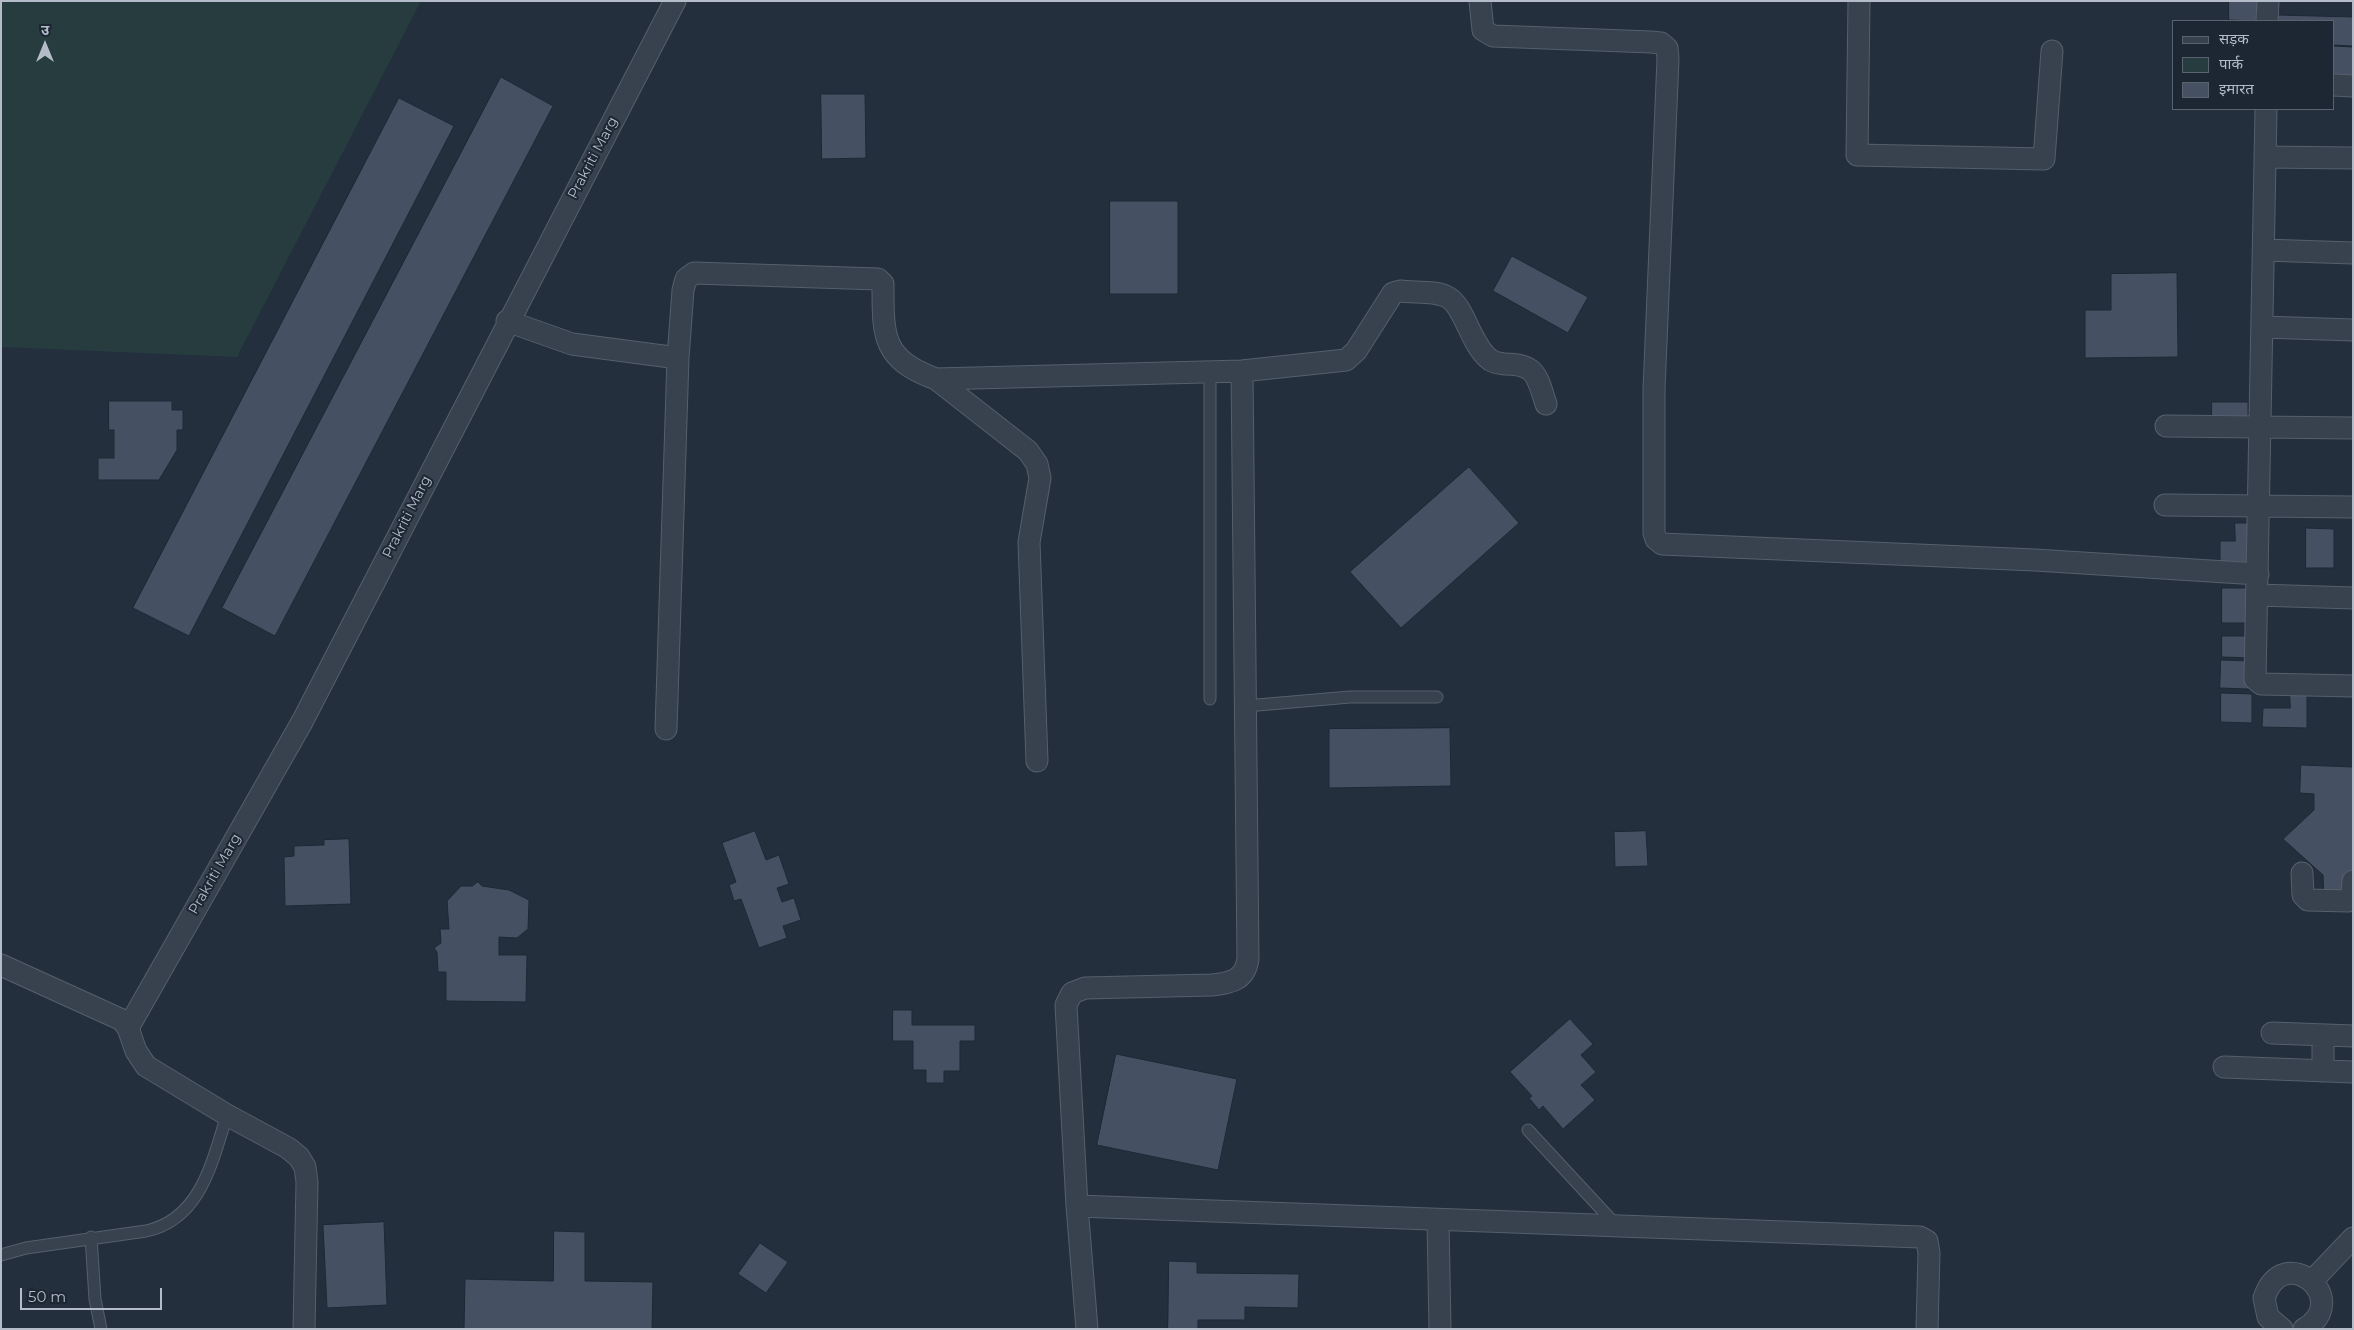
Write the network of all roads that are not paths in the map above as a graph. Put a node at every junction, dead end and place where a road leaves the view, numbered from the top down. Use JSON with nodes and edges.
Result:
{"nodes":[{"id":1,"x":674,"y":1,"type":"edge"},
{"id":2,"x":1480,"y":1,"type":"edge"},
{"id":3,"x":1859,"y":1,"type":"edge"},
{"id":4,"x":2268,"y":1,"type":"edge"},
{"id":5,"x":2268,"y":20,"type":"edge"},
{"id":6,"x":2052,"y":51,"type":"dead end"},
{"id":7,"x":2334,"y":85,"type":"edge"},
{"id":8,"x":2353,"y":86,"type":"edge"},
{"id":9,"x":2266,"y":110,"type":"edge"},
{"id":10,"x":2265,"y":157,"type":"junction"},
{"id":11,"x":2353,"y":158,"type":"edge"},
{"id":12,"x":2264,"y":250,"type":"junction"},
{"id":13,"x":2353,"y":253,"type":"edge"},
{"id":14,"x":507,"y":322,"type":"junction"},
{"id":15,"x":2263,"y":327,"type":"junction"},
{"id":16,"x":2353,"y":330,"type":"edge"},
{"id":17,"x":678,"y":358,"type":"junction"},
{"id":18,"x":1242,"y":371,"type":"junction"},
{"id":19,"x":1210,"y":372,"type":"junction"},
{"id":20,"x":936,"y":380,"type":"junction"},
{"id":21,"x":1546,"y":404,"type":"dead end"},
{"id":22,"x":2166,"y":426,"type":"dead end"},
{"id":23,"x":2261,"y":427,"type":"junction"},
{"id":24,"x":2353,"y":428,"type":"edge"},
{"id":25,"x":2165,"y":505,"type":"dead end"},
{"id":26,"x":2259,"y":506,"type":"junction"},
{"id":27,"x":2353,"y":507,"type":"edge"},
{"id":28,"x":2258,"y":574,"type":"junction"},
{"id":29,"x":2257,"y":596,"type":"junction"},
{"id":30,"x":2353,"y":598,"type":"edge"},
{"id":31,"x":2353,"y":686,"type":"edge"},
{"id":32,"x":1437,"y":696,"type":"dead end"},
{"id":33,"x":1210,"y":699,"type":"dead end"},
{"id":34,"x":1246,"y":706,"type":"junction"},
{"id":35,"x":666,"y":728,"type":"dead end"},
{"id":36,"x":1037,"y":761,"type":"dead end"},
{"id":37,"x":2302,"y":873,"type":"dead end"},
{"id":38,"x":2353,"y":880,"type":"edge"},
{"id":39,"x":1,"y":965,"type":"edge"},
{"id":40,"x":128,"y":1028,"type":"junction"},
{"id":41,"x":2272,"y":1033,"type":"dead end"},
{"id":42,"x":2323,"y":1035,"type":"junction"},
{"id":43,"x":2353,"y":1036,"type":"edge"},
{"id":44,"x":2224,"y":1067,"type":"dead end"},
{"id":45,"x":2323,"y":1071,"type":"junction"},
{"id":46,"x":2353,"y":1072,"type":"edge"},
{"id":47,"x":227,"y":1115,"type":"junction"},
{"id":48,"x":1528,"y":1130,"type":"dead end"},
{"id":49,"x":1077,"y":1206,"type":"junction"},
{"id":50,"x":1438,"y":1220,"type":"junction"},
{"id":51,"x":1617,"y":1226,"type":"junction"},
{"id":52,"x":91,"y":1237,"type":"junction"},
{"id":53,"x":2353,"y":1238,"type":"edge"},
{"id":54,"x":1,"y":1255,"type":"edge"},
{"id":55,"x":2312,"y":1281,"type":"junction"},
{"id":56,"x":101,"y":1329,"type":"edge"},
{"id":57,"x":304,"y":1329,"type":"edge"},
{"id":58,"x":1087,"y":1329,"type":"edge"},
{"id":59,"x":1440,"y":1329,"type":"edge"},
{"id":60,"x":1927,"y":1329,"type":"edge"},
{"id":61,"x":2282,"y":1329,"type":"edge"},
{"id":62,"x":2304,"y":1329,"type":"edge"}],
"edges":[{"from":1,"to":14,"type":"street","name":"Prakriti Marg"},
{"from":2,"to":28,"type":"street"},
{"from":3,"to":6,"type":"street"},
{"from":4,"to":5,"type":"street"},
{"from":7,"to":8,"type":"street"},
{"from":9,"to":10,"type":"street"},
{"from":10,"to":11,"type":"street"},
{"from":10,"to":12,"type":"street"},
{"from":12,"to":13,"type":"street"},
{"from":12,"to":15,"type":"street"},
{"from":14,"to":17,"type":"street"},
{"from":14,"to":40,"type":"street","name":"Prakriti Marg"},
{"from":15,"to":16,"type":"street"},
{"from":15,"to":23,"type":"street"},
{"from":17,"to":20,"type":"street"},
{"from":17,"to":35,"type":"street"},
{"from":18,"to":19,"type":"street"},
{"from":18,"to":21,"type":"street"},
{"from":18,"to":34,"type":"street"},
{"from":19,"to":20,"type":"street"},
{"from":19,"to":33,"type":"lane"},
{"from":20,"to":36,"type":"street"},
{"from":22,"to":23,"type":"street"},
{"from":23,"to":24,"type":"street"},
{"from":23,"to":26,"type":"street"},
{"from":25,"to":26,"type":"street"},
{"from":26,"to":27,"type":"street"},
{"from":26,"to":28,"type":"street"},
{"from":28,"to":29,"type":"street"},
{"from":29,"to":30,"type":"street"},
{"from":29,"to":31,"type":"street"},
{"from":32,"to":34,"type":"lane"},
{"from":34,"to":49,"type":"street"},
{"from":37,"to":38,"type":"street"},
{"from":39,"to":40,"type":"street"},
{"from":40,"to":47,"type":"street"},
{"from":41,"to":42,"type":"street"},
{"from":42,"to":43,"type":"street"},
{"from":42,"to":45,"type":"street"},
{"from":44,"to":45,"type":"street"},
{"from":45,"to":46,"type":"street"},
{"from":47,"to":52,"type":"lane"},
{"from":47,"to":57,"type":"street"},
{"from":48,"to":51,"type":"lane"},
{"from":49,"to":50,"type":"street"},
{"from":49,"to":58,"type":"street"},
{"from":50,"to":51,"type":"street"},
{"from":50,"to":59,"type":"street"},
{"from":51,"to":60,"type":"street"},
{"from":52,"to":54,"type":"lane"},
{"from":52,"to":56,"type":"lane"},
{"from":53,"to":55,"type":"street"},
{"from":55,"to":61,"type":"street"},
{"from":55,"to":62,"type":"street"}]}
